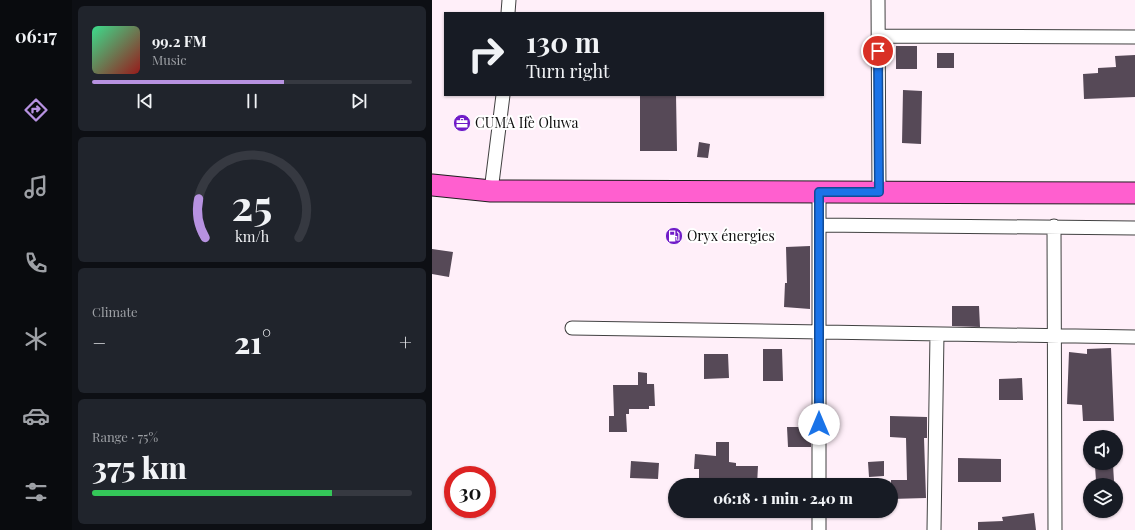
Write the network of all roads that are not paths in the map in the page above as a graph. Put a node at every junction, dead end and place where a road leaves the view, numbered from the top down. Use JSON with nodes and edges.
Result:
{"nodes":[{"id":1,"x":509,"y":0,"type":"edge"},
{"id":2,"x":878,"y":0,"type":"edge"},
{"id":3,"x":508,"y":12,"type":"edge"},
{"id":4,"x":878,"y":36,"type":"junction"},
{"id":5,"x":1135,"y":37,"type":"edge"},
{"id":6,"x":503,"y":96,"type":"edge"},
{"id":7,"x":432,"y":185,"type":"edge"},
{"id":8,"x":490,"y":191,"type":"junction"},
{"id":9,"x":819,"y":192,"type":"junction"},
{"id":10,"x":879,"y":192,"type":"junction"},
{"id":11,"x":1135,"y":193,"type":"edge"},
{"id":12,"x":819,"y":225,"type":"junction"},
{"id":13,"x":1054,"y":226,"type":"junction"},
{"id":14,"x":1135,"y":228,"type":"edge"},
{"id":15,"x":572,"y":328,"type":"dead end"},
{"id":16,"x":819,"y":332,"type":"junction"},
{"id":17,"x":937,"y":334,"type":"junction"},
{"id":18,"x":1055,"y":336,"type":"junction"},
{"id":19,"x":1135,"y":337,"type":"edge"},
{"id":20,"x":819,"y":478,"type":"edge"},
{"id":21,"x":819,"y":518,"type":"edge"},
{"id":22,"x":819,"y":530,"type":"edge"},
{"id":23,"x":934,"y":530,"type":"edge"},
{"id":24,"x":1055,"y":530,"type":"edge"}],
"edges":[{"from":1,"to":3,"type":"street"},
{"from":2,"to":4,"type":"street"},
{"from":4,"to":5,"type":"street"},
{"from":4,"to":10,"type":"street"},
{"from":6,"to":8,"type":"street"},
{"from":7,"to":8,"type":"main road"},
{"from":8,"to":9,"type":"main road"},
{"from":9,"to":10,"type":"main road"},
{"from":9,"to":12,"type":"street"},
{"from":10,"to":11,"type":"main road"},
{"from":12,"to":13,"type":"street"},
{"from":12,"to":16,"type":"street"},
{"from":13,"to":14,"type":"street"},
{"from":13,"to":18,"type":"street"},
{"from":15,"to":16,"type":"street"},
{"from":16,"to":17,"type":"street"},
{"from":16,"to":20,"type":"street"},
{"from":17,"to":18,"type":"street"},
{"from":17,"to":23,"type":"street"},
{"from":18,"to":19,"type":"street"},
{"from":18,"to":24,"type":"street"},
{"from":21,"to":22,"type":"street"}]}
